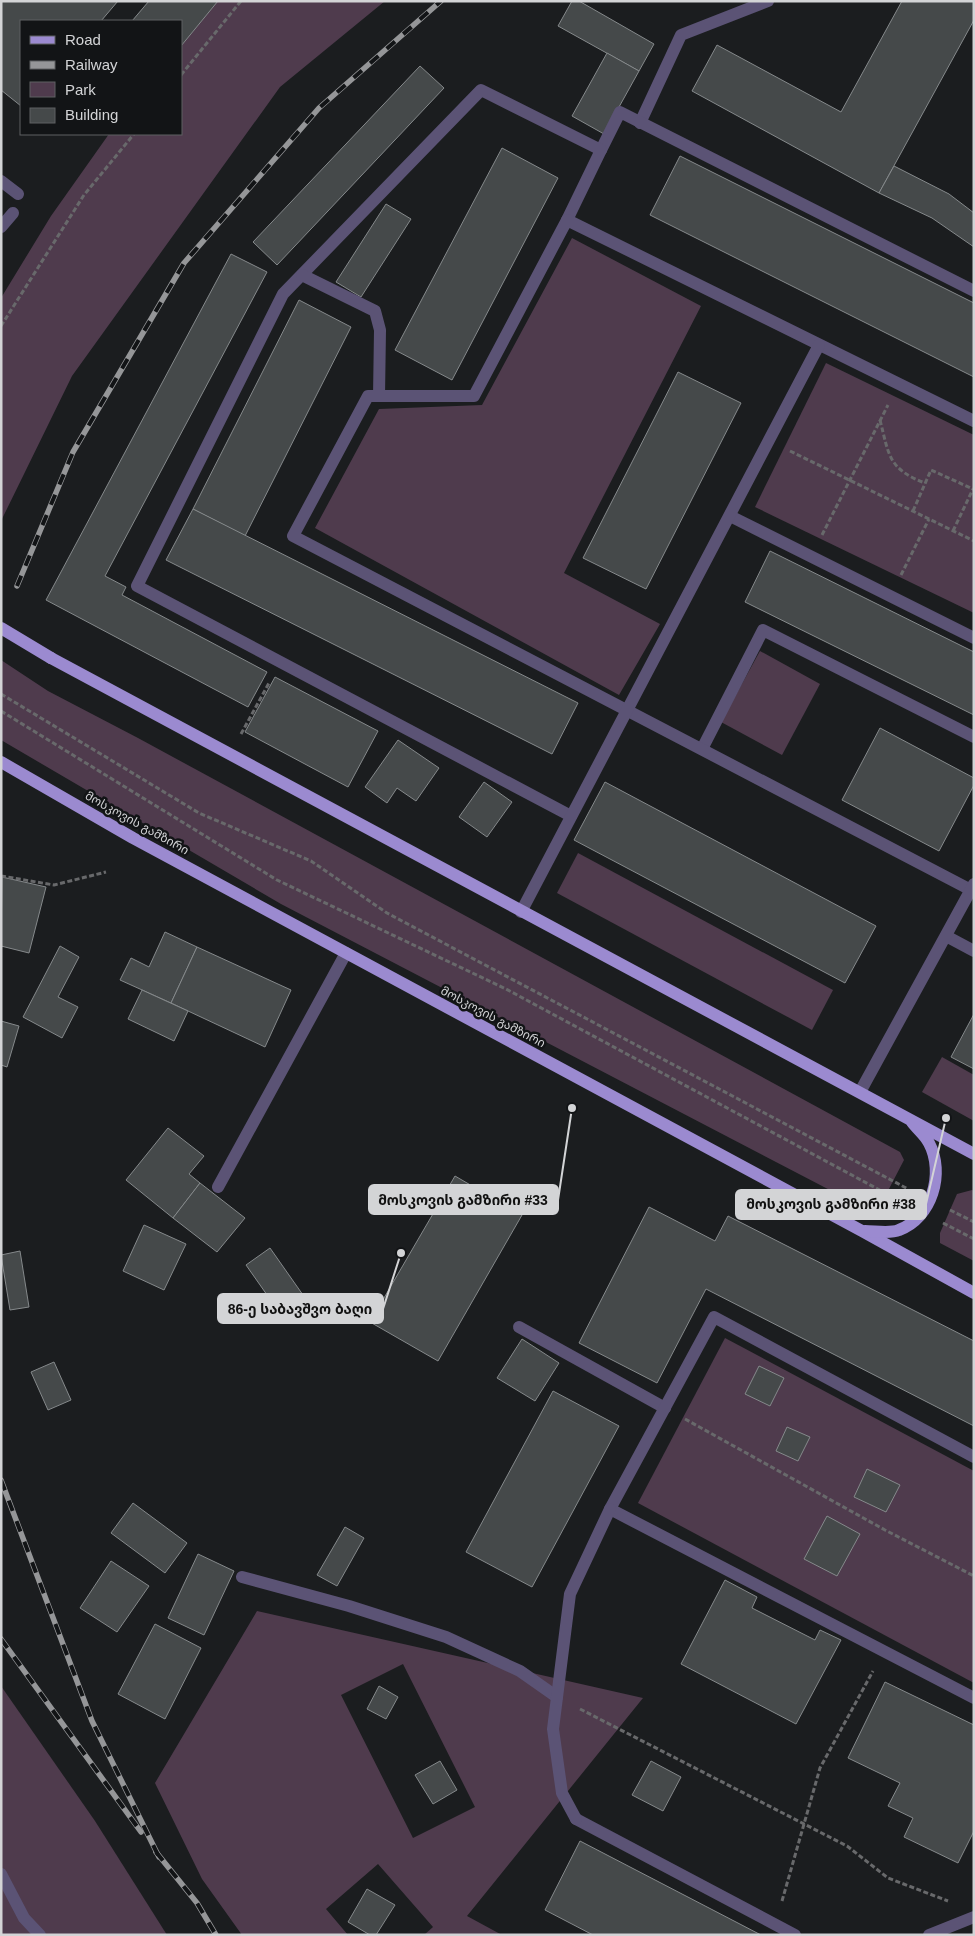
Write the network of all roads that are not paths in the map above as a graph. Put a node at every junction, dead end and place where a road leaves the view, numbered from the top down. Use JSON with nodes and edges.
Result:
{"nodes":[{"id":1,"x":768,"y":1,"type":"edge"},
{"id":2,"x":640,"y":122,"type":"junction"},
{"id":3,"x":601,"y":150,"type":"junction"},
{"id":4,"x":1,"y":181,"type":"edge"},
{"id":5,"x":18,"y":194,"type":"dead end"},
{"id":6,"x":13,"y":213,"type":"dead end"},
{"id":7,"x":566,"y":220,"type":"junction"},
{"id":8,"x":1,"y":227,"type":"edge"},
{"id":9,"x":302,"y":275,"type":"junction"},
{"id":10,"x":974,"y":291,"type":"edge"},
{"id":11,"x":819,"y":345,"type":"junction"},
{"id":12,"x":379,"y":396,"type":"junction"},
{"id":13,"x":974,"y":421,"type":"edge"},
{"id":14,"x":730,"y":516,"type":"junction"},
{"id":15,"x":1,"y":628,"type":"edge"},
{"id":16,"x":974,"y":638,"type":"edge"},
{"id":17,"x":627,"y":710,"type":"junction"},
{"id":18,"x":974,"y":737,"type":"edge"},
{"id":19,"x":702,"y":749,"type":"junction"},
{"id":20,"x":3,"y":763,"type":"edge"},
{"id":21,"x":571,"y":816,"type":"junction"},
{"id":22,"x":972,"y":887,"type":"edge"},
{"id":23,"x":521,"y":912,"type":"junction"},
{"id":24,"x":946,"y":936,"type":"junction"},
{"id":25,"x":974,"y":951,"type":"edge"},
{"id":26,"x":346,"y":953,"type":"junction"},
{"id":27,"x":860,"y":1092,"type":"junction"},
{"id":28,"x":908,"y":1117,"type":"junction"},
{"id":29,"x":974,"y":1154,"type":"edge"},
{"id":30,"x":218,"y":1187,"type":"dead end"},
{"id":31,"x":862,"y":1230,"type":"junction"},
{"id":32,"x":974,"y":1293,"type":"edge"},
{"id":33,"x":519,"y":1327,"type":"dead end"},
{"id":34,"x":664,"y":1408,"type":"junction"},
{"id":35,"x":974,"y":1457,"type":"edge"},
{"id":36,"x":610,"y":1509,"type":"junction"},
{"id":37,"x":242,"y":1576,"type":"dead end"},
{"id":38,"x":557,"y":1697,"type":"junction"},
{"id":39,"x":974,"y":1698,"type":"edge"},
{"id":40,"x":1,"y":1874,"type":"edge"},
{"id":41,"x":974,"y":1917,"type":"edge"},
{"id":42,"x":40,"y":1935,"type":"edge"},
{"id":43,"x":795,"y":1935,"type":"edge"},
{"id":44,"x":929,"y":1935,"type":"edge"}],
"edges":[{"from":1,"to":2,"type":"street"},
{"from":2,"to":3,"type":"street"},
{"from":2,"to":10,"type":"street"},
{"from":3,"to":7,"type":"street"},
{"from":3,"to":9,"type":"street"},
{"from":4,"to":5,"type":"street"},
{"from":6,"to":8,"type":"street"},
{"from":7,"to":11,"type":"street"},
{"from":7,"to":12,"type":"street"},
{"from":9,"to":12,"type":"street"},
{"from":9,"to":21,"type":"street"},
{"from":11,"to":13,"type":"street"},
{"from":11,"to":14,"type":"street"},
{"from":12,"to":17,"type":"street"},
{"from":14,"to":16,"type":"street"},
{"from":14,"to":17,"type":"street"},
{"from":15,"to":23,"type":"main road","bridge":true},
{"from":17,"to":19,"type":"street"},
{"from":17,"to":21,"type":"street"},
{"from":18,"to":19,"type":"street"},
{"from":19,"to":22,"type":"street"},
{"from":20,"to":26,"type":"main road","name":"მოსკოვის გამზირი"},
{"from":21,"to":23,"type":"street"},
{"from":22,"to":24,"type":"street"},
{"from":23,"to":27,"type":"main road"},
{"from":24,"to":25,"type":"street"},
{"from":24,"to":27,"type":"street"},
{"from":26,"to":30,"type":"street"},
{"from":26,"to":31,"type":"main road","name":"მოსკოვის გამზირი"},
{"from":27,"to":28,"type":"main road"},
{"from":28,"to":29,"type":"main road"},
{"from":28,"to":31,"type":"main road"},
{"from":31,"to":32,"type":"main road","name":"მოსკოვის გამზირი"},
{"from":33,"to":34,"type":"street"},
{"from":34,"to":35,"type":"street"},
{"from":34,"to":36,"type":"street"},
{"from":36,"to":38,"type":"street"},
{"from":36,"to":39,"type":"street"},
{"from":37,"to":38,"type":"street"},
{"from":38,"to":43,"type":"street"},
{"from":40,"to":42,"type":"street"},
{"from":41,"to":44,"type":"street"}]}
